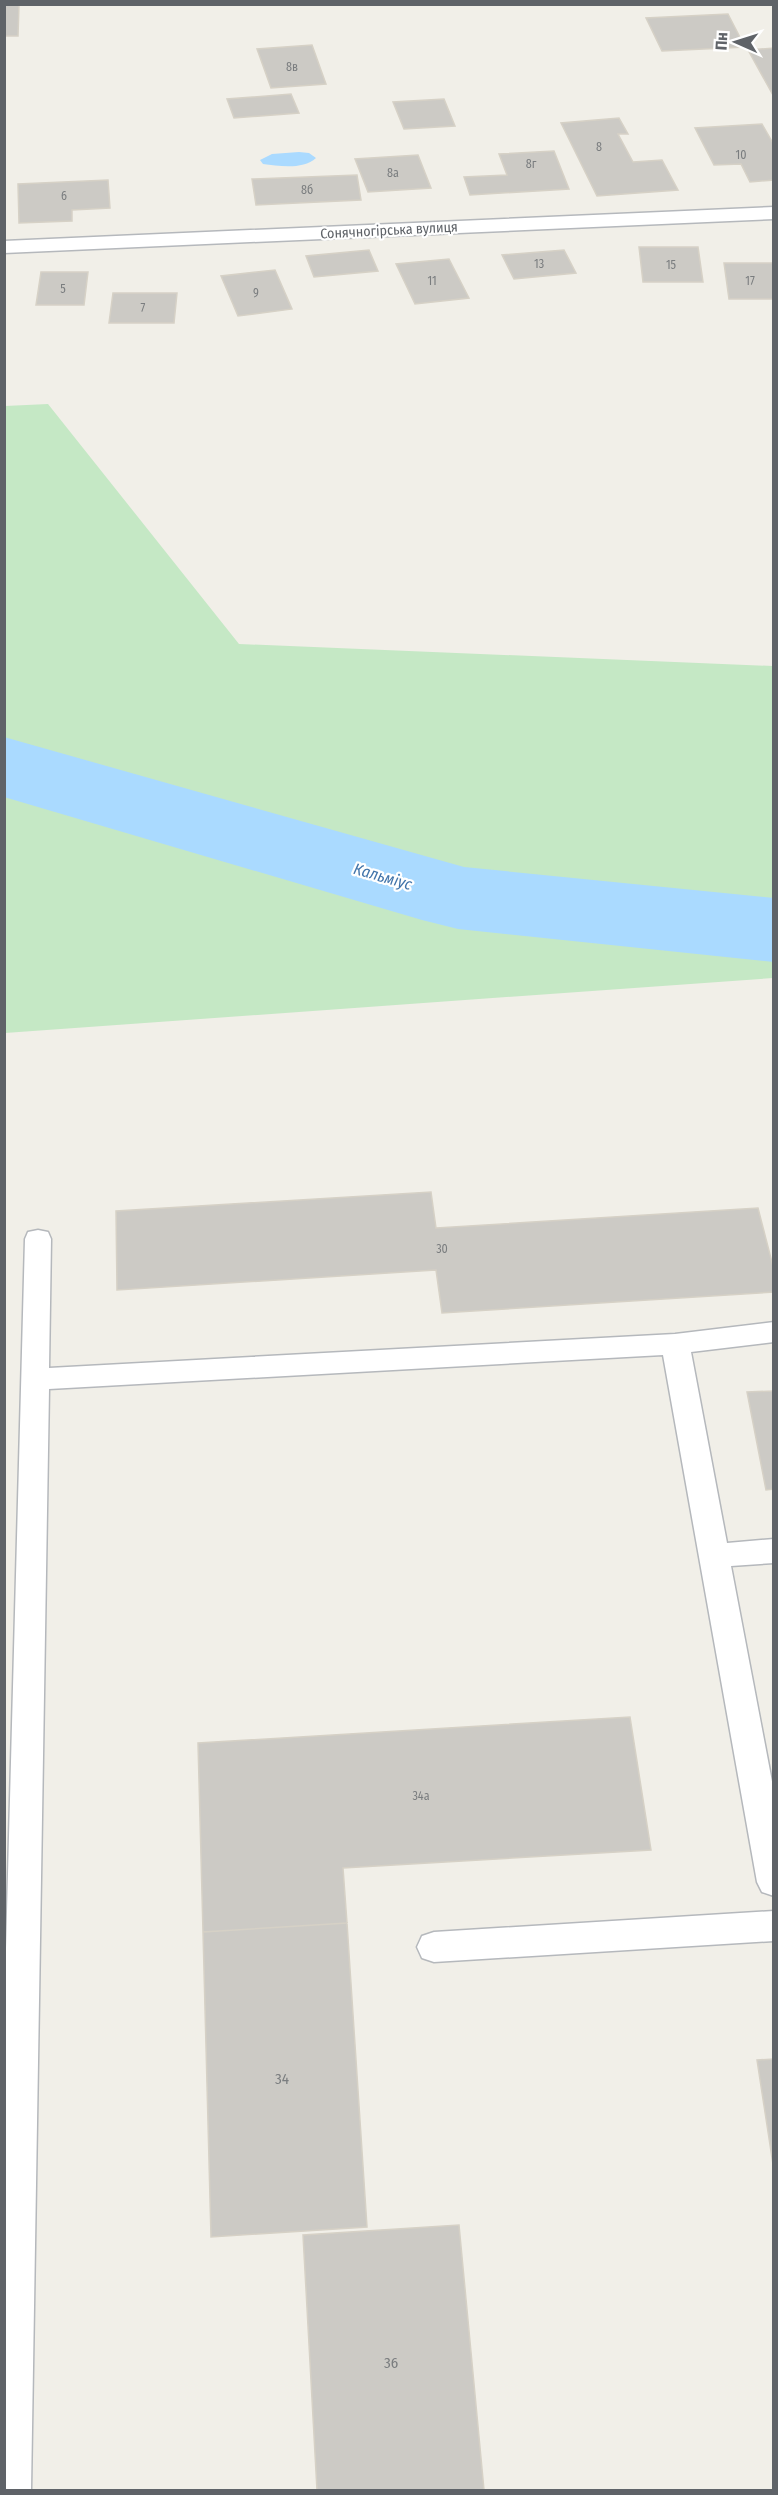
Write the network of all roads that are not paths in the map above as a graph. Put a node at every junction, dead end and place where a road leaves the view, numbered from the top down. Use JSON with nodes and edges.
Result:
{"nodes":[{"id":1,"x":774,"y":213,"type":"edge"},
{"id":2,"x":4,"y":247,"type":"edge"},
{"id":3,"x":39,"y":1239,"type":"dead end"},
{"id":4,"x":774,"y":1332,"type":"edge"},
{"id":5,"x":675,"y":1344,"type":"junction"},
{"id":6,"x":35,"y":1379,"type":"junction"},
{"id":7,"x":774,"y":1551,"type":"edge"},
{"id":8,"x":712,"y":1556,"type":"junction"},
{"id":9,"x":774,"y":1882,"type":"edge"},
{"id":10,"x":774,"y":1926,"type":"edge"},
{"id":11,"x":434,"y":1947,"type":"dead end"},
{"id":12,"x":12,"y":2490,"type":"edge"}],
"edges":[{"from":1,"to":2,"type":"street","name":"Сонячногірська вулиця"},
{"from":3,"to":6,"type":"lane"},
{"from":4,"to":5,"type":"lane"},
{"from":5,"to":6,"type":"lane"},
{"from":5,"to":8,"type":"lane"},
{"from":6,"to":12,"type":"lane"},
{"from":7,"to":8,"type":"lane"},
{"from":8,"to":9,"type":"lane"},
{"from":10,"to":11,"type":"lane"}]}
